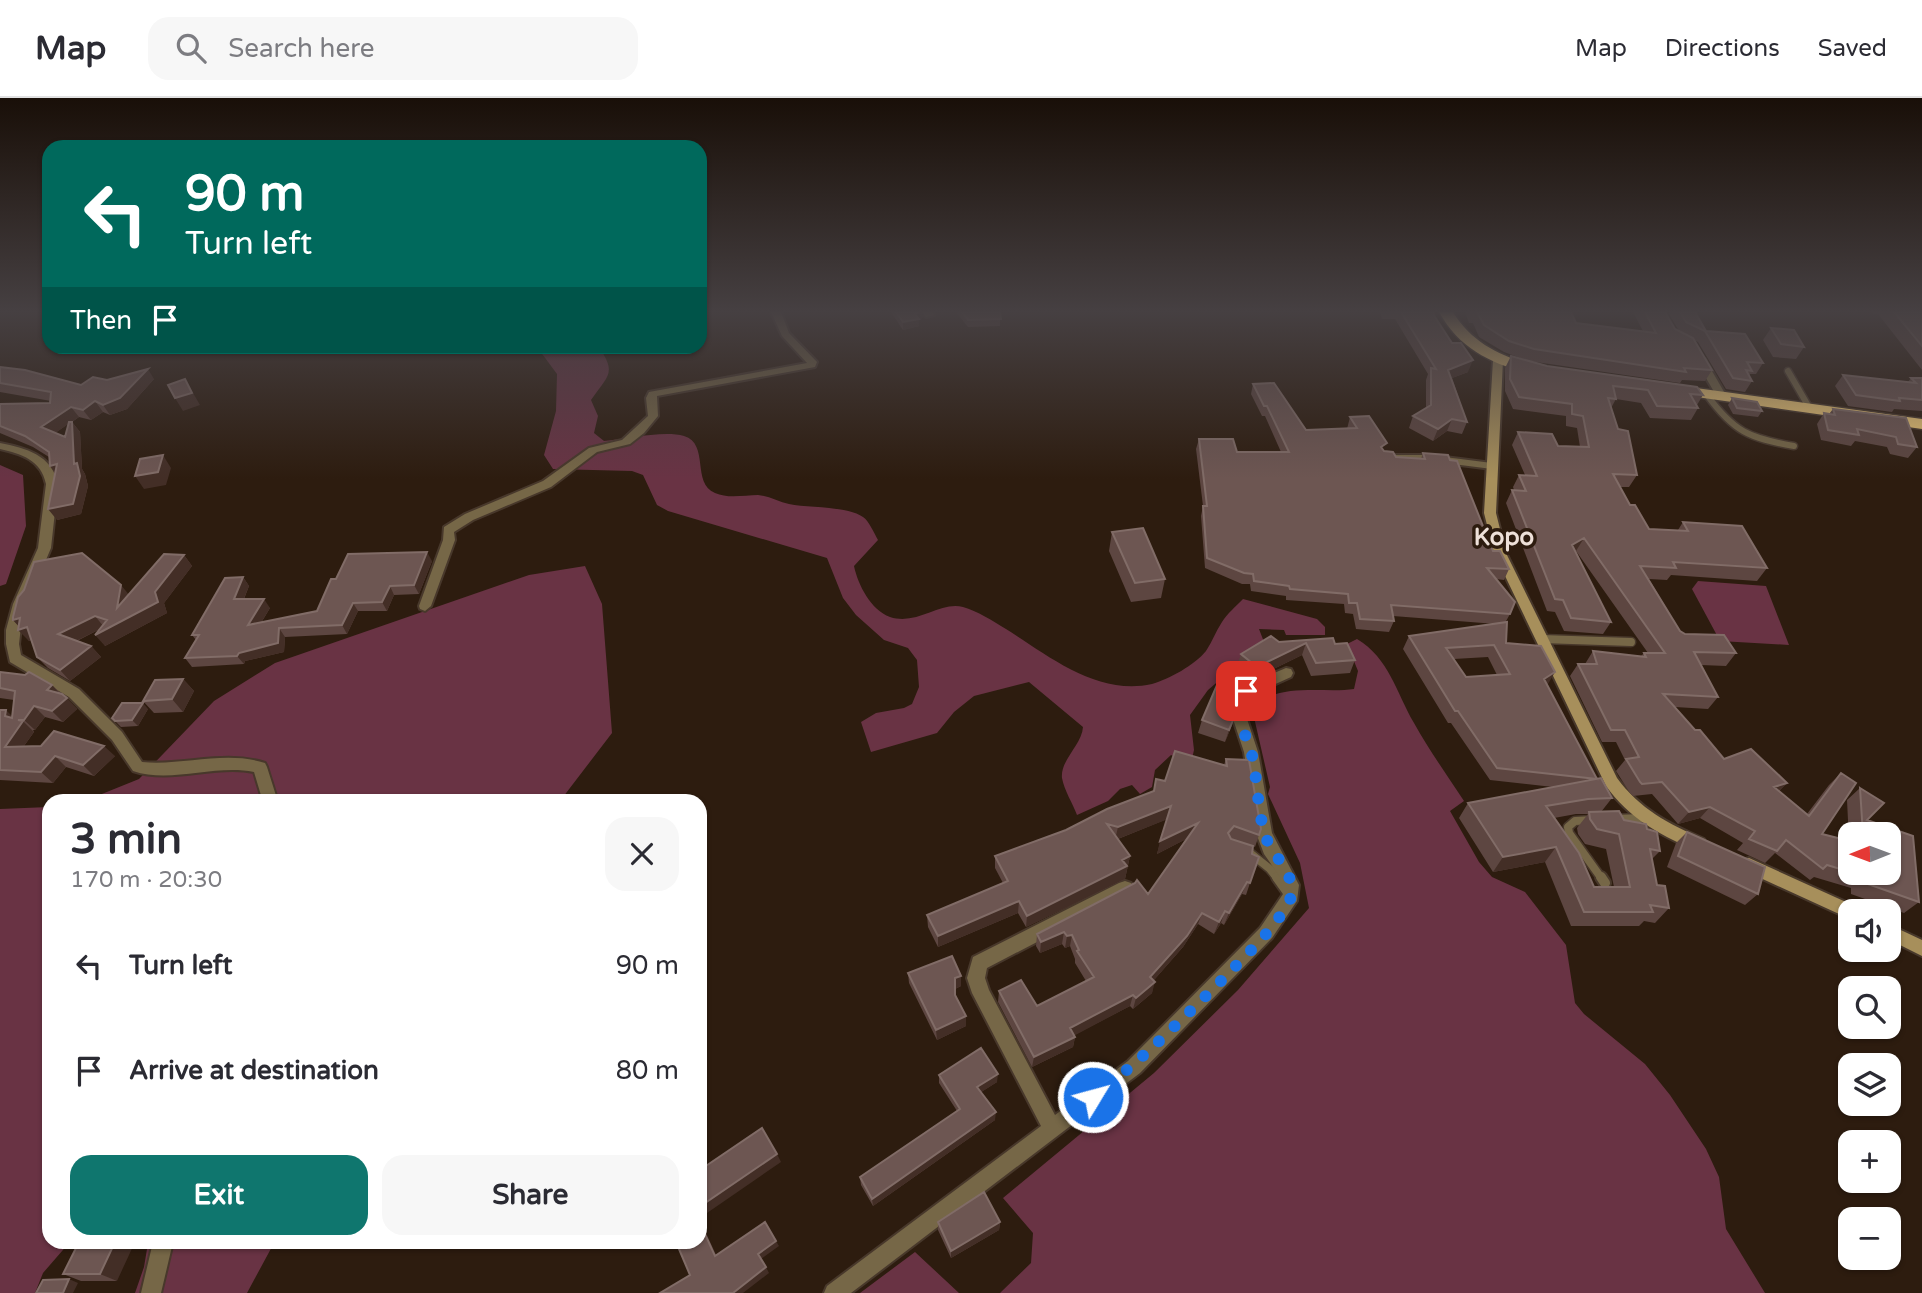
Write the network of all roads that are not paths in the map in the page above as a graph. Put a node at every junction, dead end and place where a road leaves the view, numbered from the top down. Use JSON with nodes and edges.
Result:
{"nodes":[{"id":1,"x":796,"y":368,"type":"edge"},
{"id":2,"x":1498,"y":368,"type":"edge"},
{"id":3,"x":1529,"y":368,"type":"edge"},
{"id":4,"x":1702,"y":368,"type":"edge"},
{"id":5,"x":1788,"y":371,"type":"dead end"},
{"id":6,"x":1546,"y":372,"type":"edge"},
{"id":7,"x":1661,"y":389,"type":"edge"},
{"id":8,"x":1714,"y":396,"type":"junction"},
{"id":9,"x":1810,"y":409,"type":"junction"},
{"id":10,"x":1922,"y":424,"type":"edge"},
{"id":11,"x":0,"y":446,"type":"edge"},
{"id":12,"x":1794,"y":446,"type":"dead end"},
{"id":13,"x":1386,"y":458,"type":"edge"},
{"id":14,"x":1492,"y":466,"type":"junction"},
{"id":15,"x":425,"y":606,"type":"dead end"},
{"id":16,"x":1542,"y":639,"type":"junction"},
{"id":17,"x":1631,"y":642,"type":"dead end"},
{"id":18,"x":1286,"y":673,"type":"dead end"},
{"id":19,"x":268,"y":794,"type":"edge"},
{"id":20,"x":1642,"y":818,"type":"junction"},
{"id":21,"x":1237,"y":847,"type":"edge"},
{"id":22,"x":1712,"y":850,"type":"edge"},
{"id":23,"x":1735,"y":860,"type":"edge"},
{"id":24,"x":1605,"y":883,"type":"dead end"},
{"id":25,"x":1125,"y":888,"type":"edge"},
{"id":26,"x":1291,"y":896,"type":"junction"},
{"id":27,"x":1838,"y":906,"type":"edge"},
{"id":28,"x":1901,"y":938,"type":"edge"},
{"id":29,"x":1922,"y":948,"type":"edge"},
{"id":30,"x":1052,"y":1128,"type":"junction"},
{"id":31,"x":161,"y":1249,"type":"edge"},
{"id":32,"x":151,"y":1293,"type":"edge"},
{"id":33,"x":834,"y":1293,"type":"edge"}],
"edges":[{"from":1,"to":15,"type":"street"},
{"from":2,"to":14,"type":"street"},
{"from":3,"to":6,"type":"highway"},
{"from":4,"to":8,"type":"street"},
{"from":5,"to":9,"type":"lane"},
{"from":7,"to":8,"type":"highway"},
{"from":8,"to":9,"type":"highway"},
{"from":8,"to":12,"type":"lane"},
{"from":9,"to":10,"type":"highway"},
{"from":11,"to":19,"type":"street"},
{"from":13,"to":14,"type":"street"},
{"from":14,"to":16,"type":"street"},
{"from":16,"to":17,"type":"lane"},
{"from":16,"to":20,"type":"street"},
{"from":18,"to":26,"type":"street"},
{"from":20,"to":22,"type":"street"},
{"from":20,"to":24,"type":"lane"},
{"from":21,"to":26,"type":"lane"},
{"from":23,"to":27,"type":"street"},
{"from":25,"to":30,"type":"street"},
{"from":26,"to":30,"type":"street"},
{"from":28,"to":29,"type":"street"},
{"from":30,"to":33,"type":"street"},
{"from":31,"to":32,"type":"street"}]}
